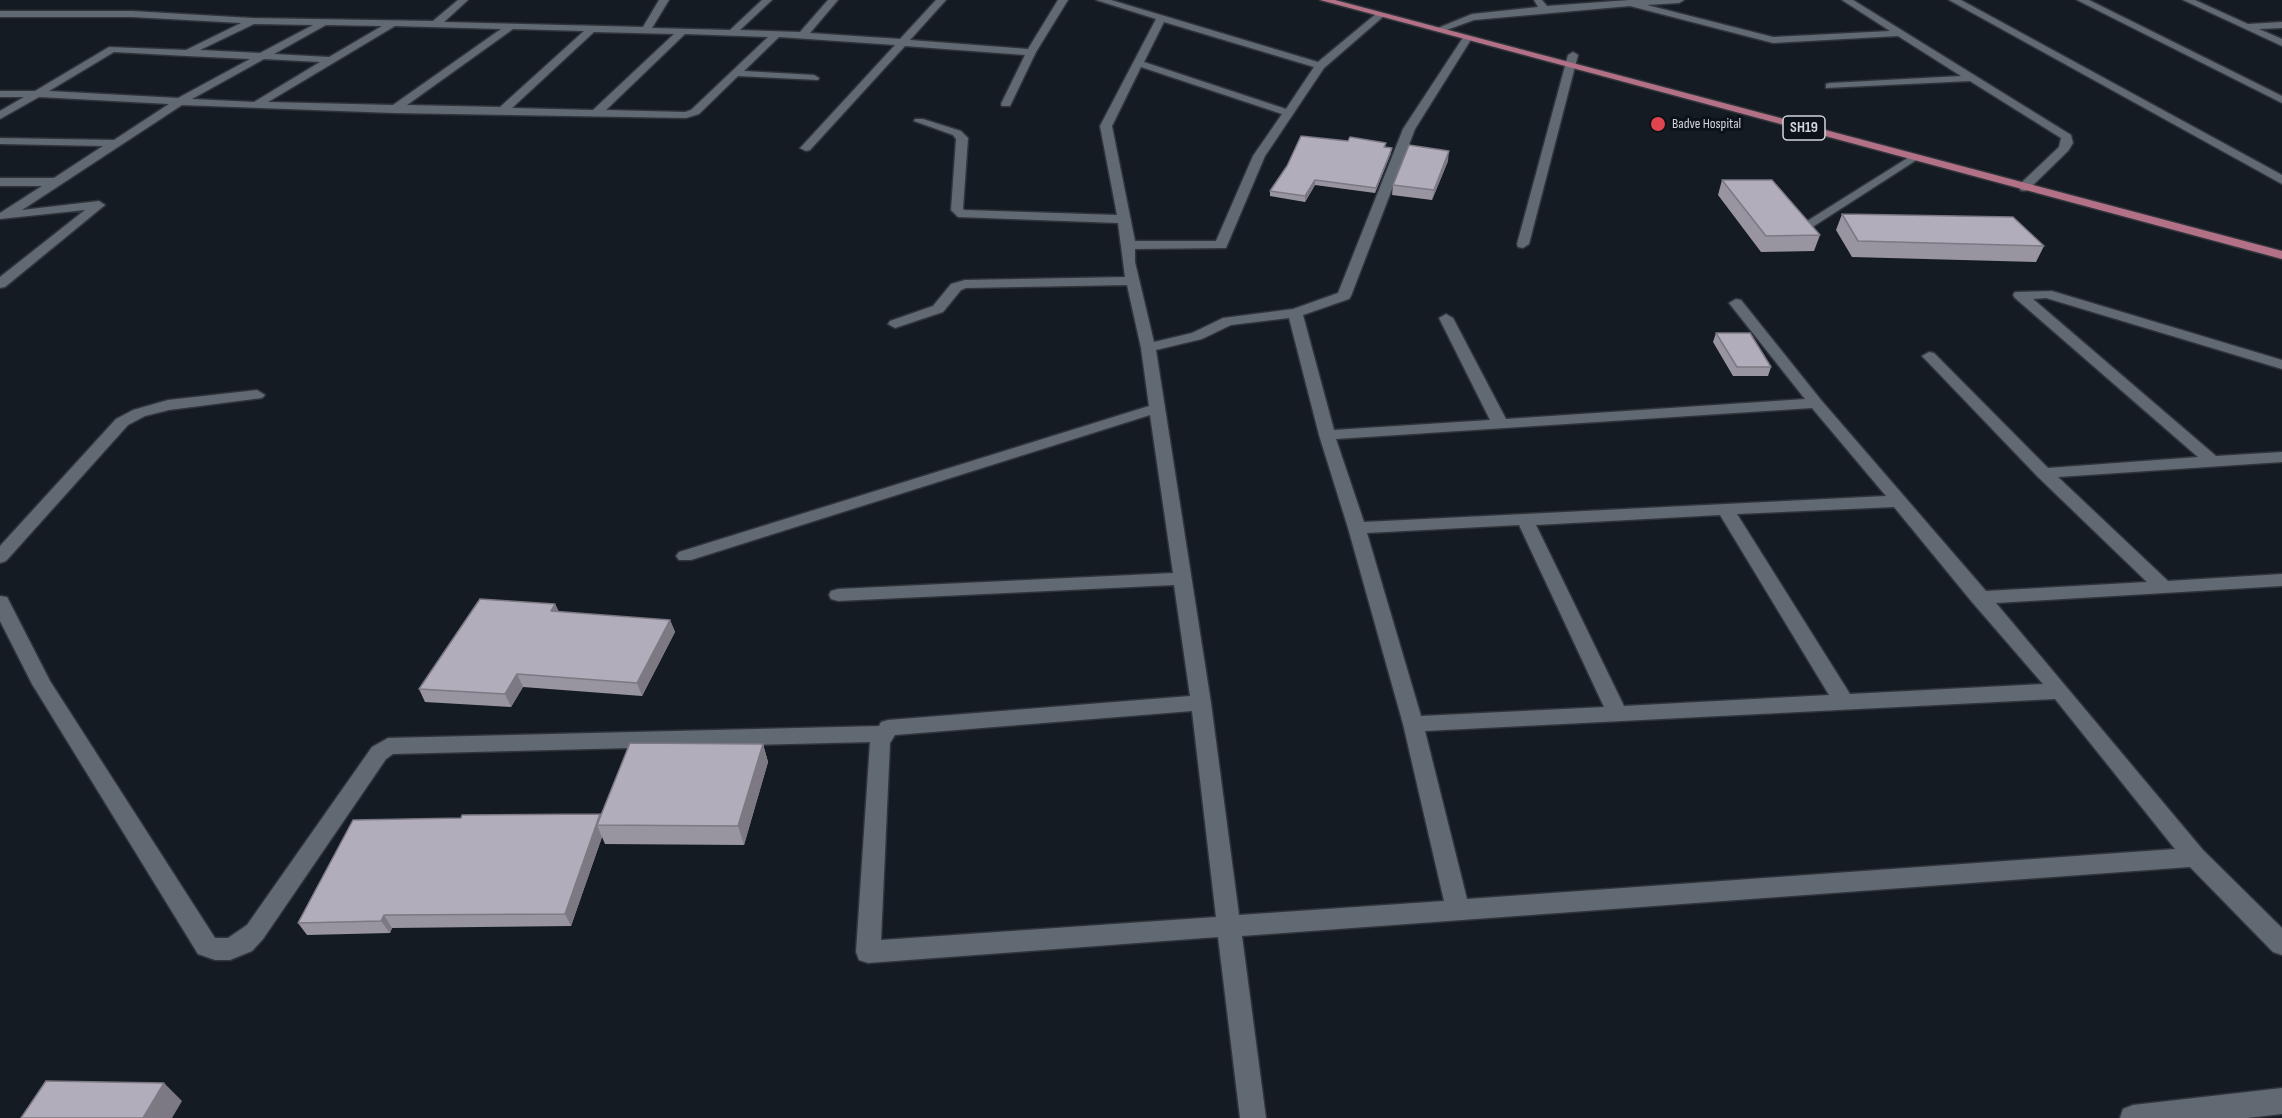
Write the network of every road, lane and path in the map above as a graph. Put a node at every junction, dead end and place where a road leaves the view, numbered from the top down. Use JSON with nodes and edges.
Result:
{"nodes":[{"id":1,"x":463,"y":0,"type":"edge"},
{"id":2,"x":664,"y":0,"type":"edge"},
{"id":3,"x":767,"y":0,"type":"edge"},
{"id":4,"x":833,"y":0,"type":"edge"},
{"id":5,"x":941,"y":0,"type":"edge"},
{"id":6,"x":1063,"y":0,"type":"edge"},
{"id":7,"x":1101,"y":0,"type":"edge"},
{"id":8,"x":1325,"y":0,"type":"edge"},
{"id":9,"x":1357,"y":0,"type":"edge"},
{"id":10,"x":1537,"y":0,"type":"edge"},
{"id":11,"x":1679,"y":0,"type":"edge"},
{"id":12,"x":1847,"y":0,"type":"edge"},
{"id":13,"x":1954,"y":0,"type":"edge"},
{"id":14,"x":2082,"y":0,"type":"edge"},
{"id":15,"x":2188,"y":0,"type":"edge"},
{"id":16,"x":1629,"y":3,"type":"junction"},
{"id":17,"x":1545,"y":9,"type":"junction"},
{"id":18,"x":0,"y":14,"type":"edge"},
{"id":19,"x":1380,"y":15,"type":"junction"},
{"id":20,"x":1161,"y":18,"type":"junction"},
{"id":21,"x":252,"y":21,"type":"junction"},
{"id":22,"x":324,"y":23,"type":"junction"},
{"id":23,"x":393,"y":23,"type":"junction"},
{"id":24,"x":1450,"y":24,"type":"junction"},
{"id":25,"x":434,"y":25,"type":"junction"},
{"id":26,"x":2282,"y":25,"type":"edge"},
{"id":27,"x":510,"y":27,"type":"junction"},
{"id":28,"x":2247,"y":27,"type":"junction"},
{"id":29,"x":593,"y":28,"type":"junction"},
{"id":30,"x":646,"y":30,"type":"junction"},
{"id":31,"x":1438,"y":30,"type":"junction"},
{"id":32,"x":682,"y":32,"type":"junction"},
{"id":33,"x":1899,"y":33,"type":"junction"},
{"id":34,"x":731,"y":34,"type":"junction"},
{"id":35,"x":776,"y":35,"type":"junction"},
{"id":36,"x":802,"y":35,"type":"junction"},
{"id":37,"x":1467,"y":38,"type":"junction"},
{"id":38,"x":904,"y":43,"type":"junction"},
{"id":39,"x":2282,"y":43,"type":"edge"},
{"id":40,"x":1031,"y":52,"type":"junction"},
{"id":41,"x":185,"y":54,"type":"junction"},
{"id":42,"x":261,"y":57,"type":"junction"},
{"id":43,"x":334,"y":60,"type":"junction"},
{"id":44,"x":1572,"y":61,"type":"junction"},
{"id":45,"x":1138,"y":63,"type":"junction"},
{"id":46,"x":1320,"y":66,"type":"junction"},
{"id":47,"x":735,"y":73,"type":"junction"},
{"id":48,"x":814,"y":78,"type":"dead end"},
{"id":49,"x":1973,"y":78,"type":"junction"},
{"id":50,"x":1830,"y":86,"type":"dead end"},
{"id":51,"x":0,"y":94,"type":"edge"},
{"id":52,"x":37,"y":94,"type":"junction"},
{"id":53,"x":182,"y":100,"type":"junction"},
{"id":54,"x":2282,"y":100,"type":"edge"},
{"id":55,"x":1006,"y":104,"type":"dead end"},
{"id":56,"x":256,"y":105,"type":"junction"},
{"id":57,"x":393,"y":110,"type":"junction"},
{"id":58,"x":501,"y":112,"type":"junction"},
{"id":59,"x":596,"y":113,"type":"junction"},
{"id":60,"x":1288,"y":113,"type":"junction"},
{"id":61,"x":0,"y":116,"type":"edge"},
{"id":62,"x":919,"y":121,"type":"dead end"},
{"id":63,"x":0,"y":141,"type":"edge"},
{"id":64,"x":117,"y":143,"type":"junction"},
{"id":65,"x":806,"y":148,"type":"dead end"},
{"id":66,"x":1914,"y":157,"type":"junction"},
{"id":67,"x":2282,"y":180,"type":"edge"},
{"id":68,"x":0,"y":182,"type":"edge"},
{"id":69,"x":56,"y":182,"type":"junction"},
{"id":70,"x":2028,"y":182,"type":"junction"},
{"id":71,"x":2,"y":216,"type":"edge"},
{"id":72,"x":1124,"y":219,"type":"junction"},
{"id":73,"x":1810,"y":223,"type":"edge"},
{"id":74,"x":1523,"y":244,"type":"dead end"},
{"id":75,"x":1129,"y":245,"type":"junction"},
{"id":76,"x":2282,"y":245,"type":"edge"},
{"id":77,"x":2282,"y":255,"type":"edge"},
{"id":78,"x":1132,"y":281,"type":"junction"},
{"id":79,"x":0,"y":284,"type":"edge"},
{"id":80,"x":1737,"y":303,"type":"dead end"},
{"id":81,"x":1295,"y":313,"type":"junction"},
{"id":82,"x":1446,"y":318,"type":"dead end"},
{"id":83,"x":895,"y":324,"type":"dead end"},
{"id":84,"x":1148,"y":348,"type":"junction"},
{"id":85,"x":1929,"y":356,"type":"dead end"},
{"id":86,"x":2282,"y":365,"type":"edge"},
{"id":87,"x":257,"y":395,"type":"dead end"},
{"id":88,"x":1816,"y":403,"type":"junction"},
{"id":89,"x":1157,"y":408,"type":"junction"},
{"id":90,"x":1500,"y":423,"type":"junction"},
{"id":91,"x":1327,"y":435,"type":"junction"},
{"id":92,"x":2282,"y":457,"type":"edge"},
{"id":93,"x":2212,"y":460,"type":"junction"},
{"id":94,"x":2044,"y":473,"type":"junction"},
{"id":95,"x":1899,"y":501,"type":"junction"},
{"id":96,"x":1726,"y":511,"type":"junction"},
{"id":97,"x":1525,"y":520,"type":"junction"},
{"id":98,"x":1357,"y":528,"type":"junction"},
{"id":99,"x":685,"y":556,"type":"dead end"},
{"id":100,"x":0,"y":557,"type":"edge"},
{"id":101,"x":1182,"y":579,"type":"junction"},
{"id":102,"x":2282,"y":580,"type":"edge"},
{"id":103,"x":2164,"y":587,"type":"junction"},
{"id":104,"x":838,"y":595,"type":"dead end"},
{"id":105,"x":1979,"y":598,"type":"junction"},
{"id":106,"x":0,"y":602,"type":"edge"},
{"id":107,"x":2060,"y":692,"type":"junction"},
{"id":108,"x":1201,"y":702,"type":"junction"},
{"id":109,"x":1844,"y":702,"type":"junction"},
{"id":110,"x":1618,"y":714,"type":"junction"},
{"id":111,"x":1413,"y":724,"type":"junction"},
{"id":112,"x":883,"y":734,"type":"junction"},
{"id":113,"x":2195,"y":857,"type":"junction"},
{"id":114,"x":1458,"y":910,"type":"junction"},
{"id":115,"x":1228,"y":926,"type":"junction"},
{"id":116,"x":2282,"y":944,"type":"edge"},
{"id":117,"x":2282,"y":1101,"type":"edge"},
{"id":118,"x":1253,"y":1118,"type":"edge"},
{"id":119,"x":2133,"y":1118,"type":"edge"}],
"edges":[{"from":1,"to":25,"type":"street"},
{"from":2,"to":30,"type":"street"},
{"from":3,"to":34,"type":"street"},
{"from":4,"to":36,"type":"street"},
{"from":5,"to":38,"type":"street"},
{"from":6,"to":40,"type":"street"},
{"from":7,"to":20,"type":"street"},
{"from":8,"to":19,"type":"main road","number":"SH19"},
{"from":9,"to":24,"type":"main road","number":"SH19"},
{"from":10,"to":17,"type":"street"},
{"from":11,"to":16,"type":"street"},
{"from":12,"to":33,"type":"street"},
{"from":13,"to":67,"type":"street"},
{"from":14,"to":54,"type":"street"},
{"from":15,"to":28,"type":"street"},
{"from":16,"to":17,"type":"street"},
{"from":16,"to":33,"type":"street"},
{"from":17,"to":24,"type":"street"},
{"from":18,"to":21,"type":"street"},
{"from":19,"to":31,"type":"main road","number":"SH19"},
{"from":19,"to":46,"type":"street"},
{"from":20,"to":45,"type":"street"},
{"from":20,"to":46,"type":"street"},
{"from":21,"to":22,"type":"street"},
{"from":21,"to":41,"type":"street"},
{"from":22,"to":23,"type":"street"},
{"from":22,"to":42,"type":"street"},
{"from":23,"to":25,"type":"street"},
{"from":23,"to":43,"type":"street"},
{"from":24,"to":31,"type":"street"},
{"from":24,"to":44,"type":"main road","number":"SH19"},
{"from":25,"to":27,"type":"street"},
{"from":26,"to":28,"type":"street"},
{"from":27,"to":29,"type":"street"},
{"from":27,"to":57,"type":"street"},
{"from":28,"to":39,"type":"street"},
{"from":29,"to":30,"type":"street"},
{"from":29,"to":58,"type":"street"},
{"from":30,"to":32,"type":"street"},
{"from":31,"to":37,"type":"main road","number":"SH19"},
{"from":32,"to":34,"type":"street"},
{"from":32,"to":59,"type":"street"},
{"from":33,"to":49,"type":"street"},
{"from":34,"to":35,"type":"street"},
{"from":35,"to":36,"type":"street"},
{"from":35,"to":47,"type":"street"},
{"from":36,"to":38,"type":"street"},
{"from":37,"to":44,"type":"main road","number":"SH19"},
{"from":37,"to":81,"type":"street"},
{"from":38,"to":40,"type":"street"},
{"from":38,"to":65,"type":"street"},
{"from":40,"to":55,"type":"street"},
{"from":41,"to":42,"type":"street"},
{"from":41,"to":52,"type":"street"},
{"from":42,"to":43,"type":"street"},
{"from":42,"to":53,"type":"street"},
{"from":43,"to":56,"type":"street"},
{"from":44,"to":66,"type":"main road","number":"SH19"},
{"from":44,"to":70,"type":"main road","number":"SH19"},
{"from":44,"to":74,"type":"street"},
{"from":45,"to":60,"type":"street"},
{"from":45,"to":72,"type":"street"},
{"from":46,"to":60,"type":"street"},
{"from":47,"to":48,"type":"street"},
{"from":47,"to":59,"type":"street"},
{"from":49,"to":50,"type":"street"},
{"from":49,"to":70,"type":"street"},
{"from":51,"to":52,"type":"street"},
{"from":52,"to":53,"type":"street"},
{"from":52,"to":61,"type":"street"},
{"from":53,"to":56,"type":"street"},
{"from":53,"to":64,"type":"street"},
{"from":56,"to":57,"type":"street"},
{"from":57,"to":58,"type":"street"},
{"from":58,"to":59,"type":"street"},
{"from":60,"to":75,"type":"street"},
{"from":62,"to":72,"type":"street"},
{"from":63,"to":64,"type":"street"},
{"from":64,"to":69,"type":"street"},
{"from":66,"to":70,"type":"main road","number":"SH19"},
{"from":66,"to":73,"type":"street"},
{"from":68,"to":69,"type":"street"},
{"from":69,"to":71,"type":"street"},
{"from":70,"to":76,"type":"main road","number":"SH19"},
{"from":70,"to":77,"type":"main road","number":"SH19"},
{"from":71,"to":79,"type":"street"},
{"from":72,"to":75,"type":"street"},
{"from":75,"to":78,"type":"street"},
{"from":78,"to":83,"type":"street"},
{"from":78,"to":84,"type":"street"},
{"from":80,"to":88,"type":"street"},
{"from":81,"to":84,"type":"street"},
{"from":81,"to":91,"type":"street"},
{"from":82,"to":90,"type":"street"},
{"from":84,"to":89,"type":"street"},
{"from":85,"to":94,"type":"street"},
{"from":86,"to":93,"type":"street"},
{"from":87,"to":100,"type":"street"},
{"from":88,"to":90,"type":"street"},
{"from":88,"to":95,"type":"street"},
{"from":89,"to":99,"type":"street"},
{"from":89,"to":101,"type":"street"},
{"from":90,"to":91,"type":"street"},
{"from":91,"to":98,"type":"street"},
{"from":92,"to":93,"type":"street"},
{"from":93,"to":94,"type":"street"},
{"from":94,"to":103,"type":"street"},
{"from":95,"to":96,"type":"street"},
{"from":95,"to":105,"type":"street"},
{"from":96,"to":97,"type":"street"},
{"from":96,"to":109,"type":"street"},
{"from":97,"to":98,"type":"street"},
{"from":97,"to":110,"type":"street"},
{"from":98,"to":111,"type":"street"},
{"from":101,"to":104,"type":"street"},
{"from":101,"to":108,"type":"street"},
{"from":102,"to":103,"type":"street"},
{"from":103,"to":105,"type":"street"},
{"from":105,"to":107,"type":"street"},
{"from":106,"to":112,"type":"street"},
{"from":107,"to":109,"type":"street"},
{"from":107,"to":113,"type":"street"},
{"from":108,"to":112,"type":"street"},
{"from":108,"to":115,"type":"street"},
{"from":109,"to":110,"type":"street"},
{"from":110,"to":111,"type":"street"},
{"from":111,"to":114,"type":"street"},
{"from":112,"to":115,"type":"street"},
{"from":113,"to":114,"type":"street"},
{"from":113,"to":116,"type":"street"},
{"from":114,"to":115,"type":"street"},
{"from":115,"to":118,"type":"street"},
{"from":117,"to":119,"type":"street"}]}
